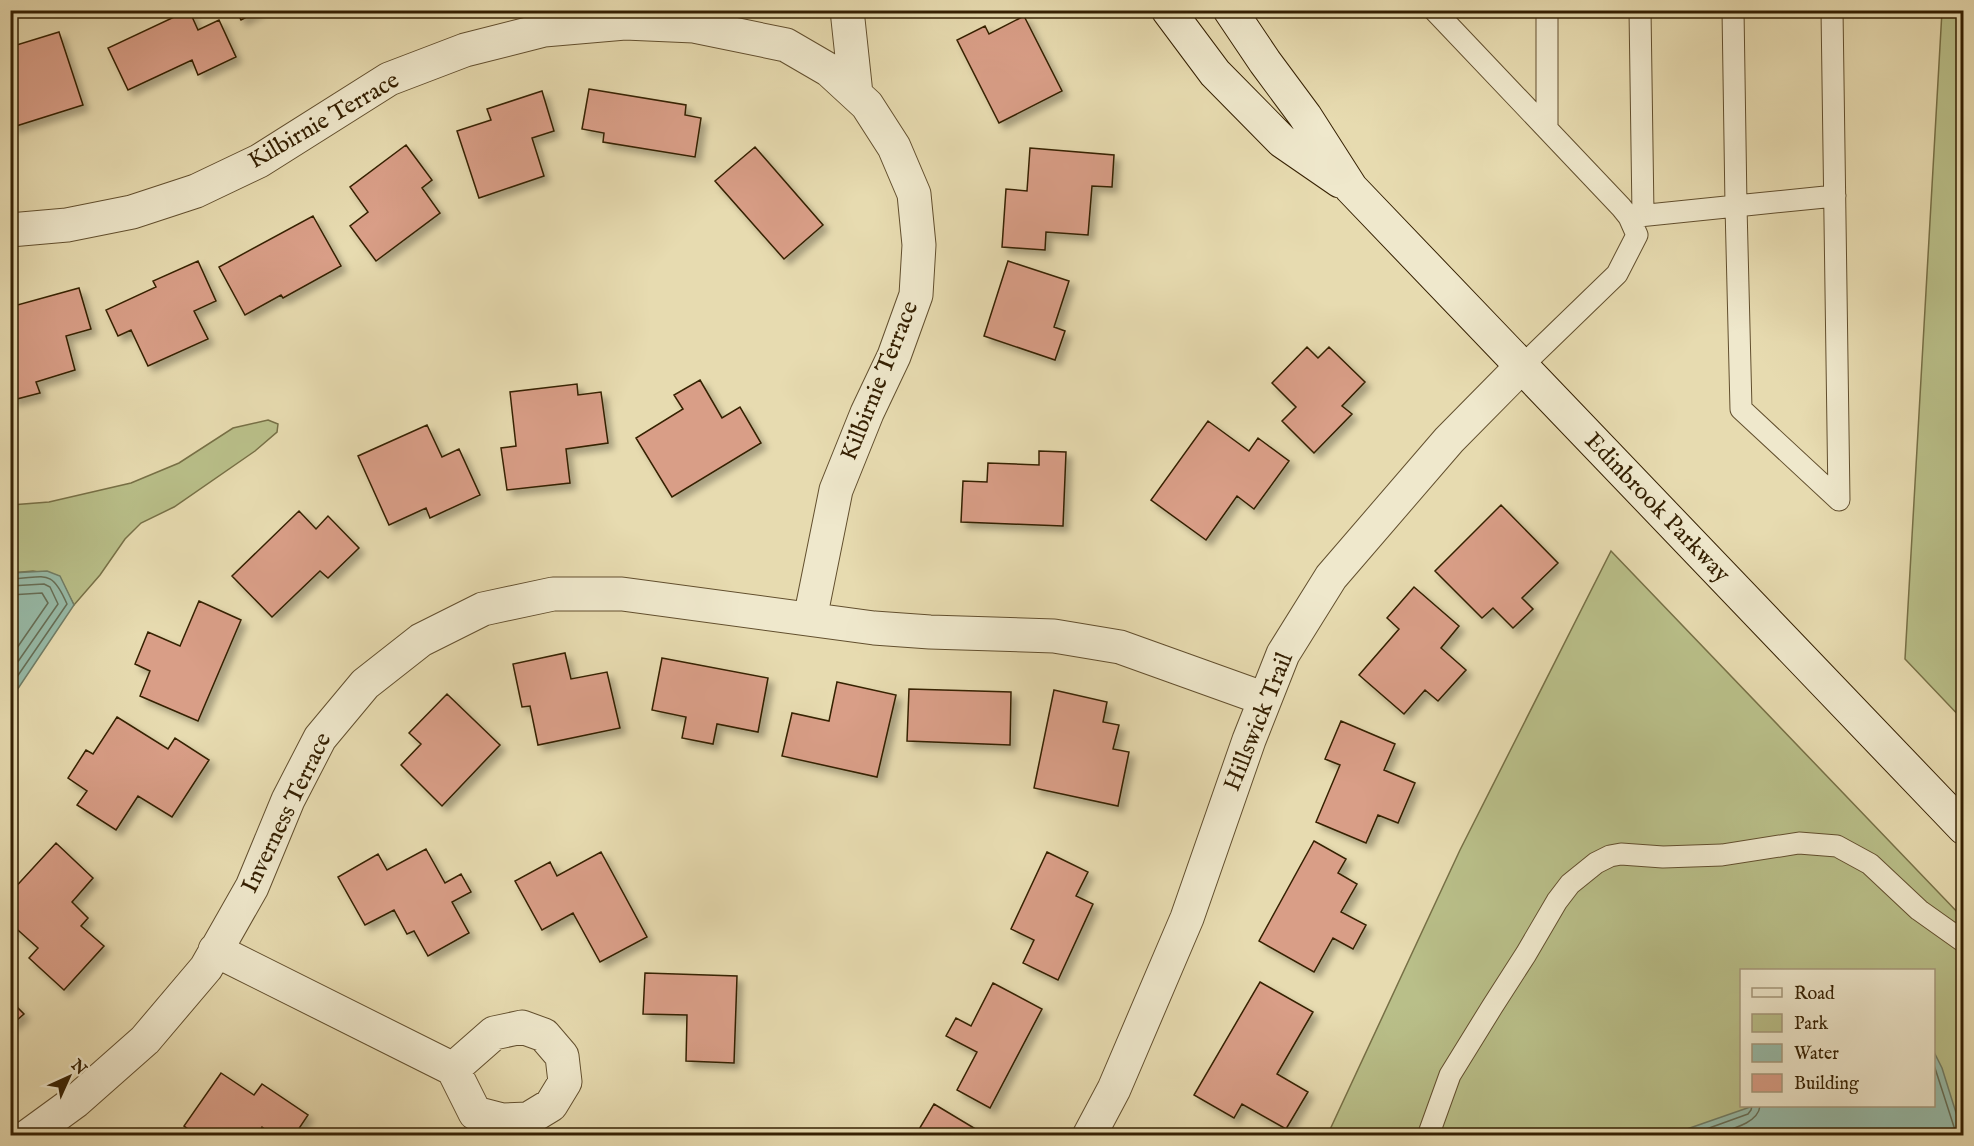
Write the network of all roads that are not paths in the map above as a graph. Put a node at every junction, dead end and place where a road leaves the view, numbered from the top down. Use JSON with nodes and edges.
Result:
{"nodes":[{"id":1,"x":847,"y":10,"type":"edge"},
{"id":2,"x":1168,"y":10,"type":"edge"},
{"id":3,"x":1230,"y":10,"type":"edge"},
{"id":4,"x":1434,"y":10,"type":"edge"},
{"id":5,"x":1546,"y":10,"type":"edge"},
{"id":6,"x":1640,"y":10,"type":"edge"},
{"id":7,"x":1733,"y":10,"type":"edge"},
{"id":8,"x":1832,"y":10,"type":"edge"},
{"id":9,"x":701,"y":18,"type":"edge"},
{"id":10,"x":1452,"y":20,"type":"edge"},
{"id":11,"x":856,"y":94,"type":"junction"},
{"id":12,"x":1547,"y":129,"type":"junction"},
{"id":13,"x":1351,"y":188,"type":"junction"},
{"id":14,"x":1835,"y":196,"type":"junction"},
{"id":15,"x":1736,"y":206,"type":"junction"},
{"id":16,"x":1636,"y":216,"type":"junction"},
{"id":17,"x":10,"y":230,"type":"edge"},
{"id":18,"x":1522,"y":366,"type":"junction"},
{"id":19,"x":810,"y":619,"type":"junction"},
{"id":20,"x":1265,"y":699,"type":"junction"},
{"id":21,"x":1964,"y":828,"type":"edge"},
{"id":22,"x":1964,"y":942,"type":"edge"},
{"id":23,"x":214,"y":950,"type":"junction"},
{"id":24,"x":453,"y":1069,"type":"dead end"},
{"id":25,"x":28,"y":1136,"type":"edge"},
{"id":26,"x":1089,"y":1136,"type":"edge"},
{"id":27,"x":1428,"y":1136,"type":"edge"}],
"edges":[{"from":1,"to":11,"type":"street"},
{"from":2,"to":13,"type":"street","name":"Edinbrook Parkway"},
{"from":3,"to":13,"type":"street","name":"Edinbrook Parkway"},
{"from":4,"to":10,"type":"lane"},
{"from":5,"to":12,"type":"lane"},
{"from":6,"to":16,"type":"lane"},
{"from":7,"to":15,"type":"lane"},
{"from":8,"to":14,"type":"lane"},
{"from":9,"to":11,"type":"street","name":"Kilbirnie Terrace"},
{"from":9,"to":17,"type":"street","name":"Kilbirnie Terrace"},
{"from":10,"to":12,"type":"lane"},
{"from":11,"to":19,"type":"street","name":"Kilbirnie Terrace"},
{"from":12,"to":16,"type":"lane"},
{"from":13,"to":18,"type":"street","name":"Edinbrook Parkway"},
{"from":14,"to":15,"type":"lane"},
{"from":14,"to":15,"type":"lane"},
{"from":15,"to":16,"type":"lane"},
{"from":16,"to":18,"type":"lane"},
{"from":18,"to":20,"type":"street","name":"Hillswick Trail"},
{"from":18,"to":21,"type":"street","name":"Edinbrook Parkway"},
{"from":19,"to":20,"type":"street"},
{"from":19,"to":23,"type":"street","name":"Inverness Terrace"},
{"from":20,"to":26,"type":"street","name":"Hillswick Trail"},
{"from":22,"to":27,"type":"lane"},
{"from":23,"to":24,"type":"street"},
{"from":23,"to":25,"type":"street","name":"Inverness Terrace"}]}
